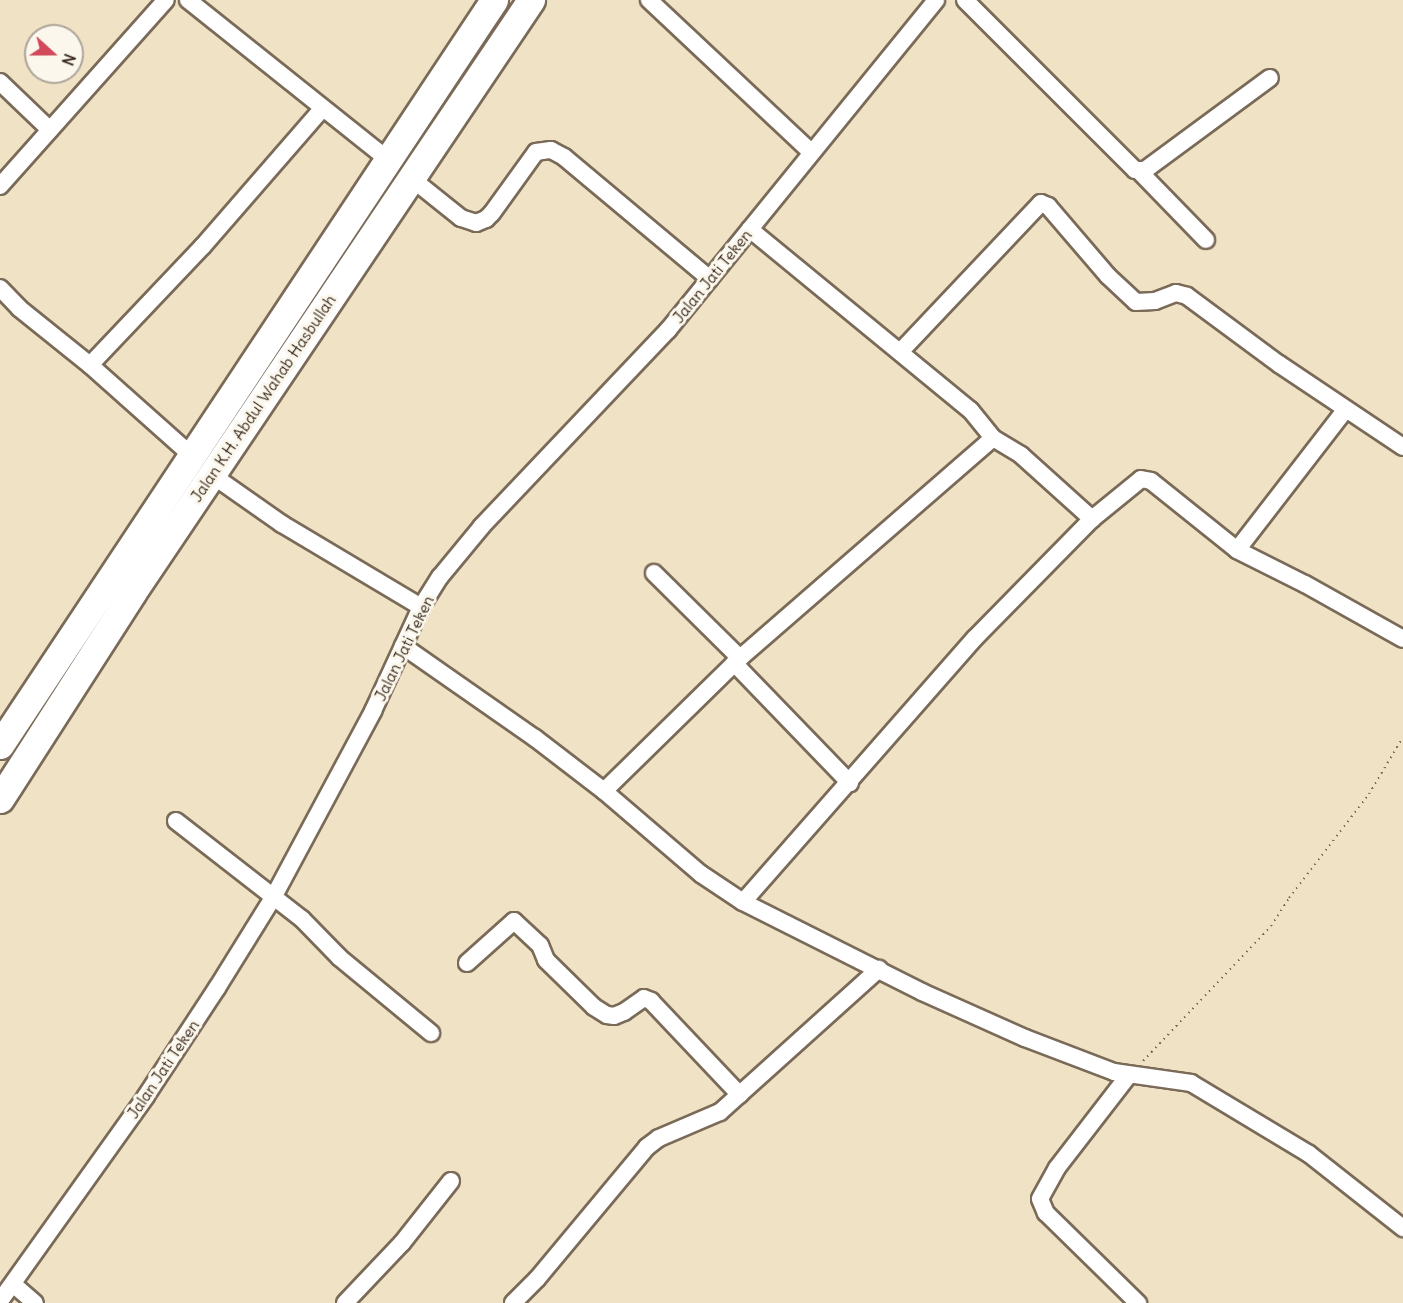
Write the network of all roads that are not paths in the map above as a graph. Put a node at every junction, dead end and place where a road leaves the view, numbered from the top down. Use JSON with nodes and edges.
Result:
{"nodes":[{"id":1,"x":166,"y":0,"type":"edge"},
{"id":2,"x":188,"y":0,"type":"edge"},
{"id":3,"x":494,"y":0,"type":"edge"},
{"id":4,"x":531,"y":0,"type":"edge"},
{"id":5,"x":649,"y":0,"type":"edge"},
{"id":6,"x":936,"y":0,"type":"edge"},
{"id":7,"x":965,"y":0,"type":"edge"},
{"id":8,"x":1270,"y":78,"type":"dead end"},
{"id":9,"x":0,"y":82,"type":"edge"},
{"id":10,"x":322,"y":109,"type":"junction"},
{"id":11,"x":50,"y":130,"type":"junction"},
{"id":12,"x":811,"y":152,"type":"junction"},
{"id":13,"x":387,"y":159,"type":"junction"},
{"id":14,"x":1139,"y":171,"type":"junction"},
{"id":15,"x":411,"y":178,"type":"junction"},
{"id":16,"x":0,"y":186,"type":"edge"},
{"id":17,"x":750,"y":229,"type":"junction"},
{"id":18,"x":1206,"y":240,"type":"dead end"},
{"id":19,"x":710,"y":279,"type":"junction"},
{"id":20,"x":0,"y":288,"type":"edge"},
{"id":21,"x":900,"y":352,"type":"junction"},
{"id":22,"x":90,"y":365,"type":"junction"},
{"id":23,"x":1346,"y":409,"type":"junction"},
{"id":24,"x":993,"y":438,"type":"junction"},
{"id":25,"x":1403,"y":447,"type":"edge"},
{"id":26,"x":191,"y":455,"type":"junction"},
{"id":27,"x":218,"y":467,"type":"junction"},
{"id":28,"x":1092,"y":519,"type":"junction"},
{"id":29,"x":1237,"y":550,"type":"junction"},
{"id":30,"x":654,"y":573,"type":"dead end"},
{"id":31,"x":108,"y":582,"type":"junction"},
{"id":32,"x":421,"y":607,"type":"junction"},
{"id":33,"x":112,"y":625,"type":"junction"},
{"id":34,"x":1403,"y":639,"type":"edge"},
{"id":35,"x":403,"y":646,"type":"junction"},
{"id":36,"x":737,"y":661,"type":"junction"},
{"id":37,"x":0,"y":745,"type":"edge"},
{"id":38,"x":0,"y":757,"type":"edge"},
{"id":39,"x":850,"y":783,"type":"junction"},
{"id":40,"x":604,"y":791,"type":"junction"},
{"id":41,"x":0,"y":799,"type":"edge"},
{"id":42,"x":176,"y":821,"type":"dead end"},
{"id":43,"x":274,"y":896,"type":"junction"},
{"id":44,"x":743,"y":902,"type":"junction"},
{"id":45,"x":467,"y":963,"type":"dead end"},
{"id":46,"x":879,"y":969,"type":"junction"},
{"id":47,"x":431,"y":1033,"type":"dead end"},
{"id":48,"x":1128,"y":1076,"type":"junction"},
{"id":49,"x":740,"y":1095,"type":"junction"},
{"id":50,"x":451,"y":1181,"type":"dead end"},
{"id":51,"x":1403,"y":1228,"type":"edge"},
{"id":52,"x":13,"y":1284,"type":"junction"},
{"id":53,"x":0,"y":1301,"type":"edge"},
{"id":54,"x":34,"y":1303,"type":"edge"},
{"id":55,"x":345,"y":1303,"type":"edge"},
{"id":56,"x":513,"y":1303,"type":"edge"},
{"id":57,"x":1138,"y":1303,"type":"edge"}],
"edges":[{"from":1,"to":11,"type":"street"},
{"from":2,"to":10,"type":"street"},
{"from":3,"to":13,"type":"highway","name":"Jalan K.H. Abdul Wahab Hasbullah"},
{"from":4,"to":15,"type":"highway","name":"Jalan K.H. Abdul Wahab Hasbullah"},
{"from":5,"to":12,"type":"street"},
{"from":6,"to":12,"type":"street","name":"Jalan Jati Teken"},
{"from":7,"to":14,"type":"street"},
{"from":8,"to":14,"type":"street"},
{"from":9,"to":11,"type":"street"},
{"from":10,"to":13,"type":"street"},
{"from":10,"to":22,"type":"street"},
{"from":11,"to":16,"type":"street"},
{"from":12,"to":17,"type":"street","name":"Jalan Jati Teken"},
{"from":13,"to":26,"type":"highway","name":"Jalan K.H. Abdul Wahab Hasbullah"},
{"from":14,"to":18,"type":"street"},
{"from":15,"to":19,"type":"street"},
{"from":15,"to":27,"type":"highway","name":"Jalan K.H. Abdul Wahab Hasbullah"},
{"from":17,"to":19,"type":"street","name":"Jalan Jati Teken"},
{"from":17,"to":21,"type":"street"},
{"from":19,"to":32,"type":"street","name":"Jalan Jati Teken"},
{"from":20,"to":22,"type":"street"},
{"from":21,"to":23,"type":"street"},
{"from":21,"to":24,"type":"street"},
{"from":22,"to":26,"type":"street"},
{"from":23,"to":25,"type":"street"},
{"from":23,"to":29,"type":"street"},
{"from":24,"to":28,"type":"street"},
{"from":24,"to":36,"type":"street"},
{"from":26,"to":31,"type":"highway","name":"Jalan K.H. Abdul Wahab Hasbullah"},
{"from":27,"to":31,"type":"highway"},
{"from":27,"to":32,"type":"street"},
{"from":27,"to":33,"type":"highway","name":"Jalan K.H. Abdul Wahab Hasbullah"},
{"from":28,"to":29,"type":"street"},
{"from":28,"to":39,"type":"street"},
{"from":29,"to":34,"type":"street"},
{"from":30,"to":36,"type":"street"},
{"from":31,"to":37,"type":"highway","name":"Jalan K.H. Abdul Wahab Hasbullah"},
{"from":32,"to":35,"type":"street","name":"Jalan Jati Teken"},
{"from":33,"to":38,"type":"highway"},
{"from":33,"to":41,"type":"highway","name":"Jalan K.H. Abdul Wahab Hasbullah"},
{"from":35,"to":40,"type":"street"},
{"from":35,"to":43,"type":"street","name":"Jalan Jati Teken"},
{"from":36,"to":39,"type":"street"},
{"from":36,"to":40,"type":"street"},
{"from":39,"to":44,"type":"street"},
{"from":40,"to":44,"type":"street"},
{"from":42,"to":43,"type":"street"},
{"from":43,"to":47,"type":"street"},
{"from":43,"to":52,"type":"street","name":"Jalan Jati Teken"},
{"from":44,"to":46,"type":"street"},
{"from":45,"to":49,"type":"street"},
{"from":46,"to":48,"type":"street"},
{"from":46,"to":49,"type":"street"},
{"from":48,"to":51,"type":"street"},
{"from":48,"to":57,"type":"street"},
{"from":49,"to":56,"type":"street"},
{"from":50,"to":55,"type":"street"},
{"from":52,"to":53,"type":"street","name":"Jalan Jati Teken"},
{"from":52,"to":54,"type":"street"}]}
